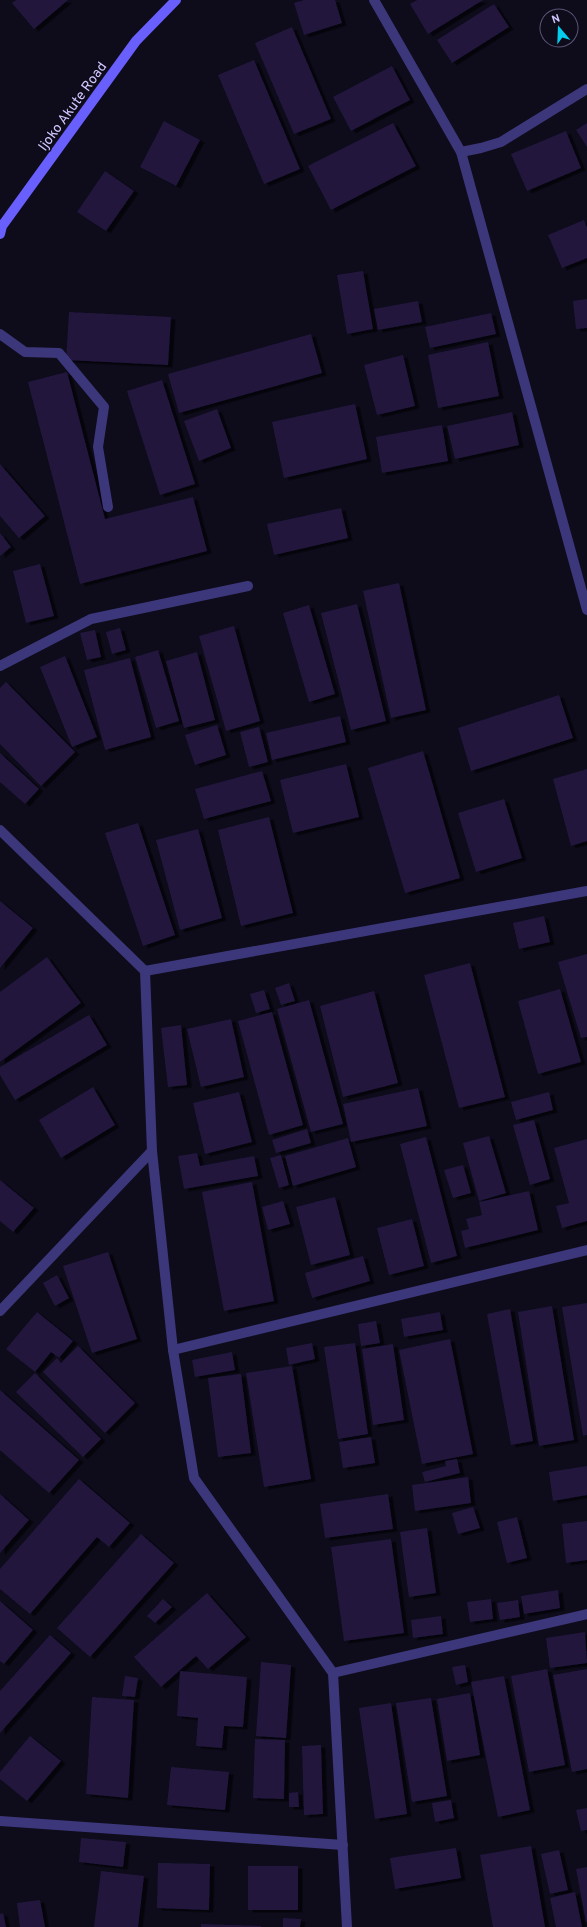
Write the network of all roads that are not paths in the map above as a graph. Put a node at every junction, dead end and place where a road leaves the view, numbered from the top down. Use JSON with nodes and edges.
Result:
{"nodes":[{"id":1,"x":176,"y":0,"type":"edge"},
{"id":2,"x":374,"y":0,"type":"edge"},
{"id":3,"x":587,"y":89,"type":"edge"},
{"id":4,"x":460,"y":152,"type":"junction"},
{"id":5,"x":0,"y":234,"type":"edge"},
{"id":6,"x":0,"y":334,"type":"edge"},
{"id":7,"x":108,"y":507,"type":"dead end"},
{"id":8,"x":248,"y":586,"type":"dead end"},
{"id":9,"x":587,"y":610,"type":"edge"},
{"id":10,"x":0,"y":666,"type":"edge"},
{"id":11,"x":0,"y":830,"type":"edge"},
{"id":12,"x":587,"y":891,"type":"edge"},
{"id":13,"x":145,"y":970,"type":"junction"},
{"id":14,"x":152,"y":1151,"type":"junction"},
{"id":15,"x":587,"y":1250,"type":"edge"},
{"id":16,"x":0,"y":1311,"type":"edge"},
{"id":17,"x":173,"y":1350,"type":"junction"},
{"id":18,"x":587,"y":1614,"type":"edge"},
{"id":19,"x":333,"y":1673,"type":"junction"},
{"id":20,"x":0,"y":1821,"type":"edge"},
{"id":21,"x":343,"y":1845,"type":"junction"},
{"id":22,"x":347,"y":1927,"type":"edge"}],
"edges":[{"from":1,"to":5,"type":"main road","name":"Ijoko Akute Road"},
{"from":2,"to":4,"type":"street"},
{"from":3,"to":4,"type":"street"},
{"from":4,"to":9,"type":"street"},
{"from":6,"to":7,"type":"street"},
{"from":8,"to":10,"type":"street"},
{"from":11,"to":13,"type":"street"},
{"from":12,"to":13,"type":"street"},
{"from":13,"to":14,"type":"street"},
{"from":14,"to":16,"type":"street"},
{"from":14,"to":17,"type":"street"},
{"from":15,"to":17,"type":"street"},
{"from":17,"to":19,"type":"street"},
{"from":18,"to":19,"type":"street"},
{"from":19,"to":21,"type":"street"},
{"from":20,"to":21,"type":"street"},
{"from":21,"to":22,"type":"street"}]}
